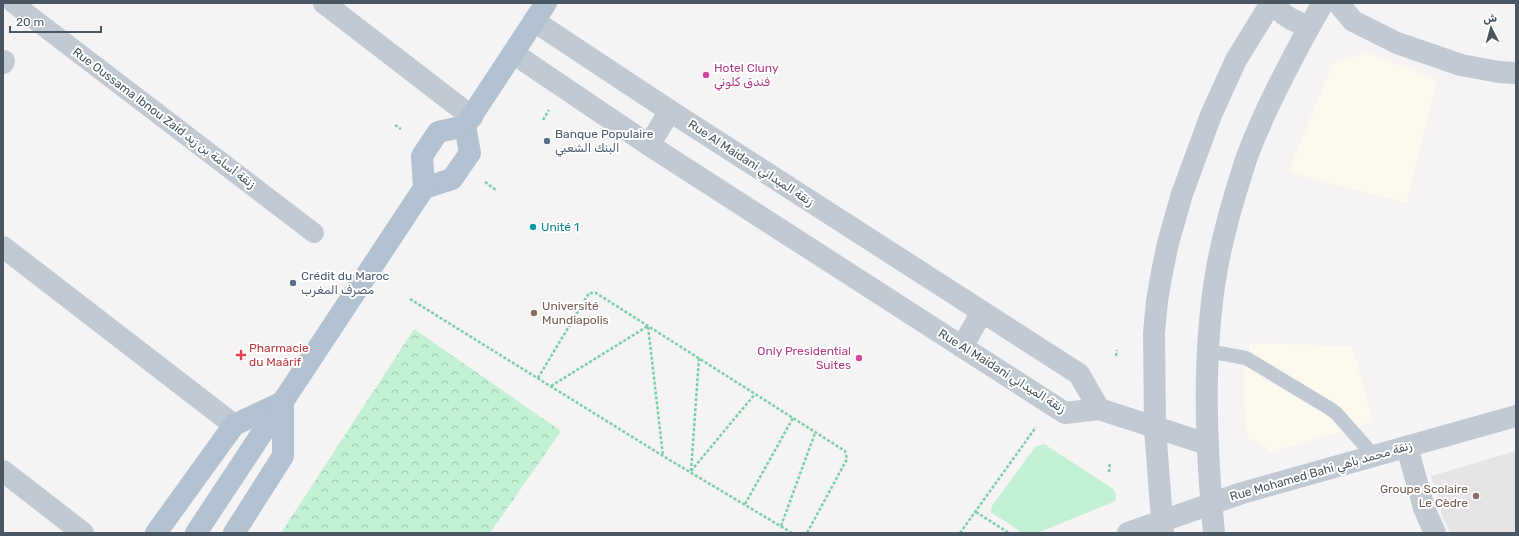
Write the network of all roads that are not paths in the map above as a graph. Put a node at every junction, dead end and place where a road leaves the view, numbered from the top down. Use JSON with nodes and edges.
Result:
{"nodes":[{"id":1,"x":13,"y":3,"type":"edge"},
{"id":2,"x":324,"y":3,"type":"edge"},
{"id":3,"x":546,"y":3,"type":"edge"},
{"id":4,"x":1272,"y":3,"type":"edge"},
{"id":5,"x":1323,"y":3,"type":"edge"},
{"id":6,"x":1338,"y":3,"type":"edge"},
{"id":7,"x":534,"y":21,"type":"junction"},
{"id":8,"x":1309,"y":26,"type":"junction"},
{"id":9,"x":513,"y":53,"type":"junction"},
{"id":10,"x":1516,"y":73,"type":"edge"},
{"id":11,"x":670,"y":111,"type":"junction"},
{"id":12,"x":469,"y":122,"type":"junction"},
{"id":13,"x":649,"y":145,"type":"junction"},
{"id":14,"x":424,"y":188,"type":"junction"},
{"id":15,"x":314,"y":233,"type":"dead end"},
{"id":16,"x":3,"y":247,"type":"edge"},
{"id":17,"x":982,"y":312,"type":"junction"},
{"id":18,"x":962,"y":347,"type":"junction"},
{"id":19,"x":1208,"y":351,"type":"junction"},
{"id":20,"x":284,"y":402,"type":"junction"},
{"id":21,"x":1099,"y":409,"type":"junction"},
{"id":22,"x":1516,"y":416,"type":"edge"},
{"id":23,"x":234,"y":425,"type":"junction"},
{"id":24,"x":1155,"y":428,"type":"junction"},
{"id":25,"x":1207,"y":444,"type":"junction"},
{"id":26,"x":1408,"y":447,"type":"junction"},
{"id":27,"x":1374,"y":456,"type":"junction"},
{"id":28,"x":3,"y":471,"type":"edge"},
{"id":29,"x":1211,"y":503,"type":"junction"},
{"id":30,"x":1162,"y":527,"type":"edge"},
{"id":31,"x":83,"y":533,"type":"edge"},
{"id":32,"x":156,"y":533,"type":"edge"},
{"id":33,"x":196,"y":533,"type":"edge"},
{"id":34,"x":234,"y":533,"type":"edge"},
{"id":35,"x":1128,"y":533,"type":"edge"},
{"id":36,"x":1214,"y":533,"type":"edge"},
{"id":37,"x":1435,"y":533,"type":"edge"}],
"edges":[{"from":1,"to":15,"type":"street","name":"Rue Oussama Ibnou Zaid زنقة أسامة بن زيد"},
{"from":2,"to":12,"type":"street"},
{"from":3,"to":7,"type":"main road"},
{"from":4,"to":8,"type":"street"},
{"from":4,"to":24,"type":"street"},
{"from":5,"to":8,"type":"street"},
{"from":6,"to":10,"type":"street"},
{"from":7,"to":9,"type":"main road"},
{"from":7,"to":11,"type":"street","name":"Rue Al Maidani زنقة الميداني"},
{"from":8,"to":19,"type":"street"},
{"from":9,"to":12,"type":"main road"},
{"from":9,"to":13,"type":"street","name":"Rue Al Maidani زنقة الميداني"},
{"from":11,"to":13,"type":"street"},
{"from":11,"to":17,"type":"street","name":"Rue Al Maidani زنقة الميداني"},
{"from":12,"to":14,"type":"main road"},
{"from":12,"to":14,"type":"main road"},
{"from":13,"to":18,"type":"street","name":"Rue Al Maidani زنقة الميداني"},
{"from":14,"to":20,"type":"main road"},
{"from":16,"to":23,"type":"street"},
{"from":17,"to":18,"type":"street"},
{"from":17,"to":21,"type":"street","name":"Rue Al Maidani زنقة الميداني"},
{"from":18,"to":21,"type":"street","name":"Rue Al Maidani زنقة الميداني"},
{"from":19,"to":25,"type":"street"},
{"from":19,"to":27,"type":"lane"},
{"from":20,"to":23,"type":"main road"},
{"from":20,"to":33,"type":"main road"},
{"from":20,"to":34,"type":"main road"},
{"from":21,"to":24,"type":"street"},
{"from":22,"to":26,"type":"street","name":"Rue Mohamed Bahi زنقة محمد باهي"},
{"from":23,"to":32,"type":"main road"},
{"from":24,"to":25,"type":"street"},
{"from":24,"to":30,"type":"street"},
{"from":25,"to":29,"type":"street"},
{"from":26,"to":27,"type":"street","name":"Rue Mohamed Bahi زنقة محمد باهي"},
{"from":26,"to":37,"type":"street"},
{"from":27,"to":29,"type":"street","name":"Rue Mohamed Bahi زنقة محمد باهي"},
{"from":28,"to":31,"type":"street"},
{"from":29,"to":30,"type":"street","name":"Rue Mohamed Bahi زنقة محمد باهي"},
{"from":29,"to":36,"type":"street"},
{"from":30,"to":35,"type":"street","name":"Rue Mohamed Bahi زنقة محمد باهي"}]}
